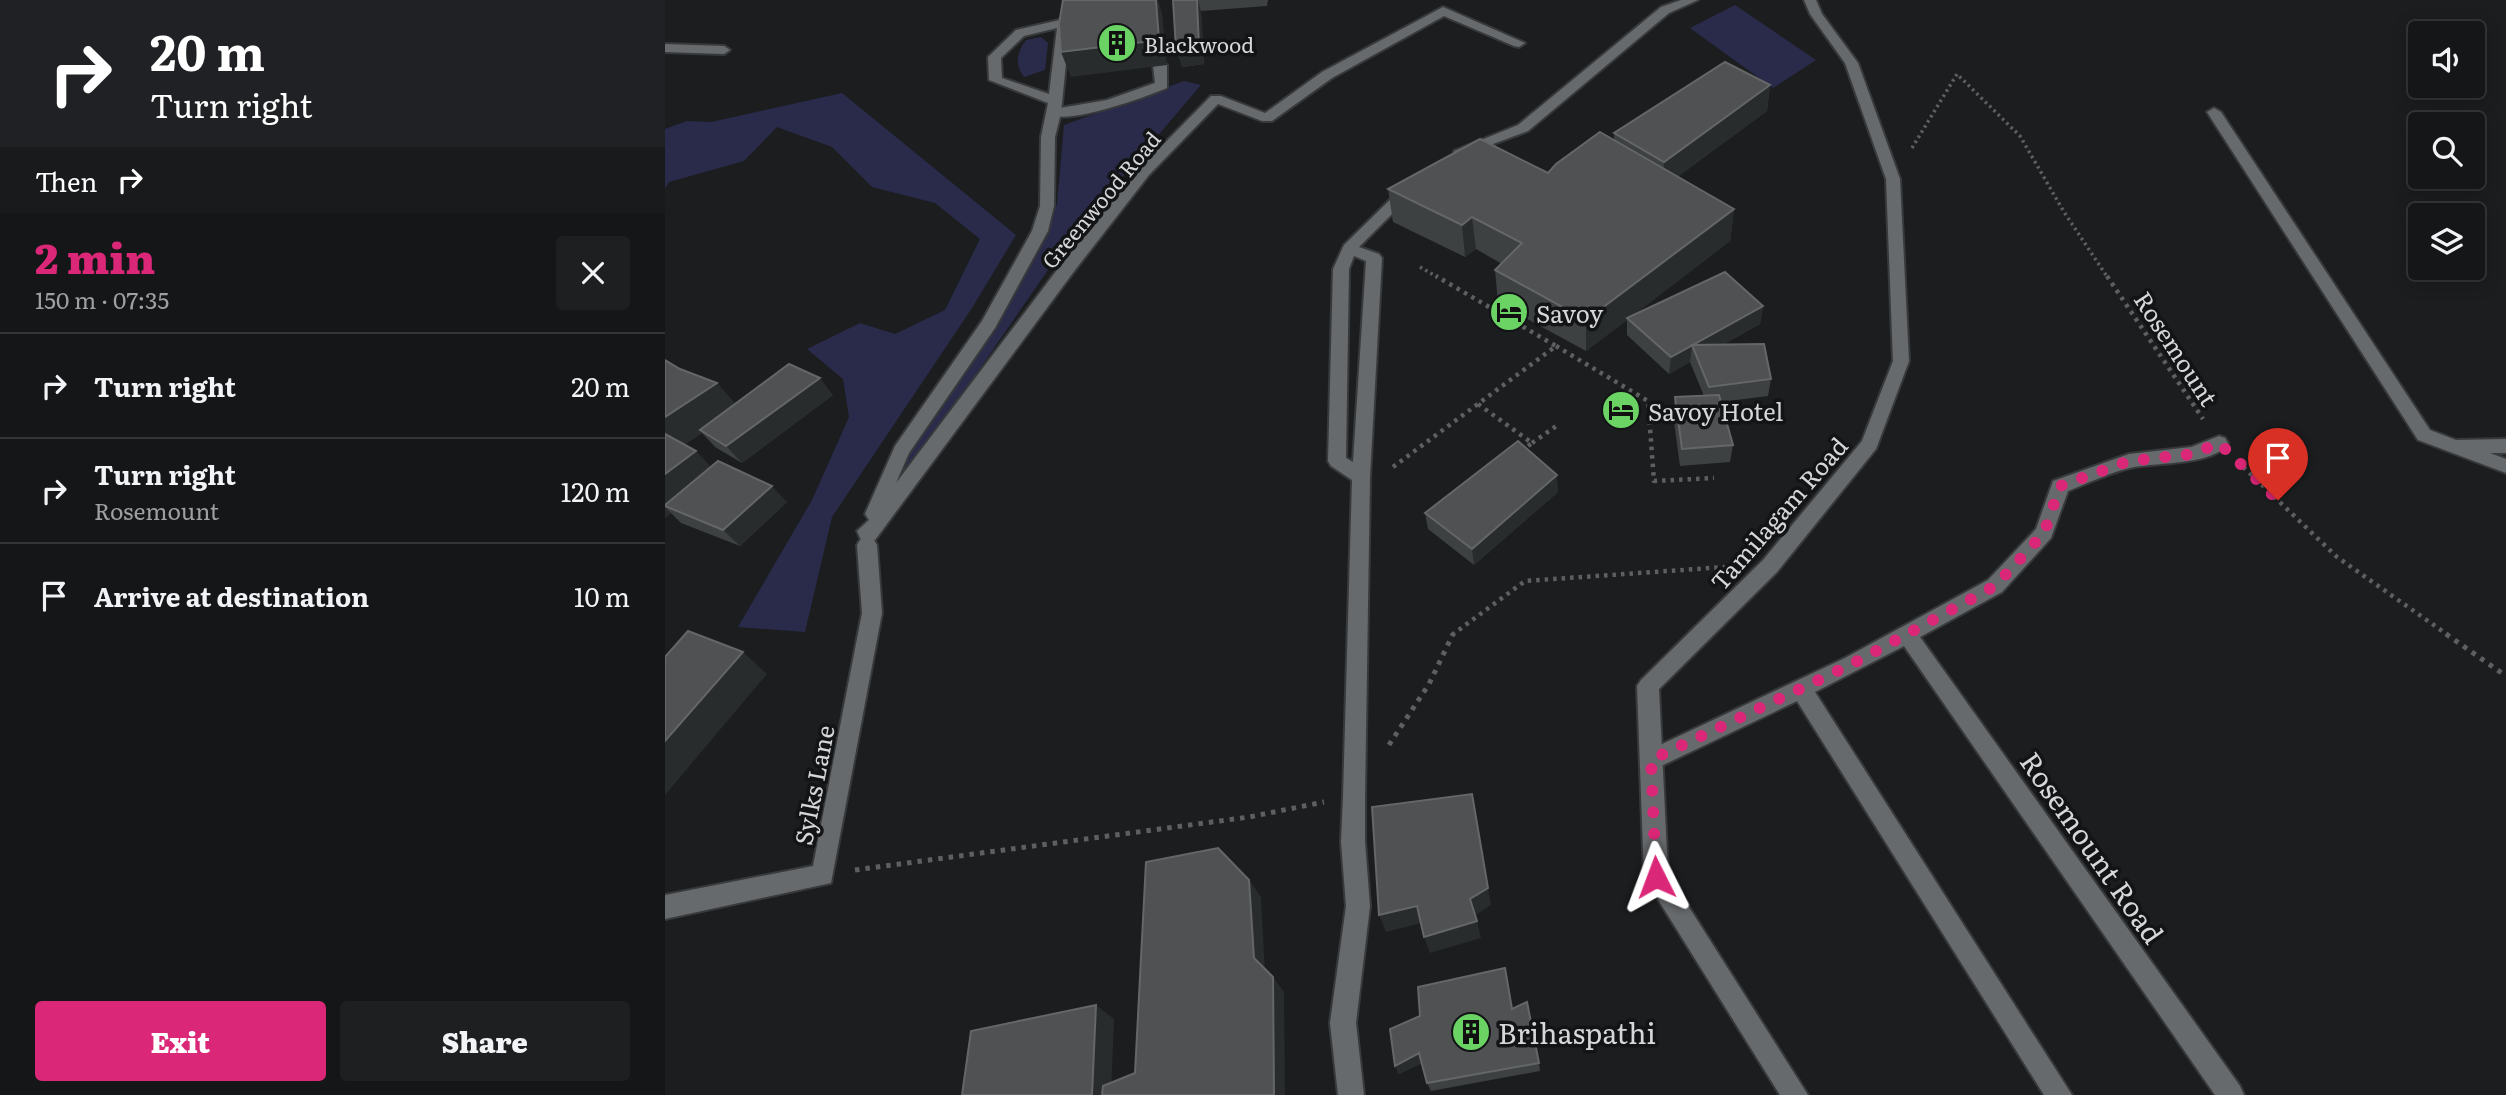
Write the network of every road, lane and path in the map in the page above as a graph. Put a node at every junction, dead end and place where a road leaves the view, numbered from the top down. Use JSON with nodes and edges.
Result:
{"nodes":[{"id":1,"x":1692,"y":0,"type":"edge"},
{"id":2,"x":1810,"y":0,"type":"edge"},
{"id":3,"x":1519,"y":43,"type":"dead end"},
{"id":4,"x":665,"y":48,"type":"edge"},
{"id":5,"x":724,"y":50,"type":"dead end"},
{"id":6,"x":1160,"y":65,"type":"edge"},
{"id":7,"x":1055,"y":107,"type":"junction"},
{"id":8,"x":2214,"y":113,"type":"dead end"},
{"id":9,"x":1451,"y":159,"type":"edge"},
{"id":10,"x":1893,"y":179,"type":"junction"},
{"id":11,"x":1421,"y":180,"type":"edge"},
{"id":12,"x":1349,"y":248,"type":"junction"},
{"id":13,"x":1420,"y":267,"type":"dead end"},
{"id":14,"x":1556,"y":346,"type":"junction"},
{"id":15,"x":1478,"y":404,"type":"junction"},
{"id":16,"x":1559,"y":424,"type":"dead end"},
{"id":17,"x":1532,"y":443,"type":"junction"},
{"id":18,"x":2219,"y":443,"type":"junction"},
{"id":19,"x":2506,"y":446,"type":"edge"},
{"id":20,"x":2455,"y":447,"type":"junction"},
{"id":21,"x":1521,"y":452,"type":"edge"},
{"id":22,"x":2506,"y":466,"type":"edge"},
{"id":23,"x":1714,"y":478,"type":"dead end"},
{"id":24,"x":1361,"y":484,"type":"junction"},
{"id":25,"x":867,"y":538,"type":"junction"},
{"id":26,"x":1776,"y":558,"type":"junction"},
{"id":27,"x":1907,"y":634,"type":"junction"},
{"id":28,"x":2506,"y":677,"type":"edge"},
{"id":29,"x":1801,"y":689,"type":"junction"},
{"id":30,"x":1384,"y":751,"type":"dead end"},
{"id":31,"x":1651,"y":760,"type":"junction"},
{"id":32,"x":1354,"y":797,"type":"junction"},
{"id":33,"x":823,"y":875,"type":"junction"},
{"id":34,"x":665,"y":906,"type":"edge"},
{"id":35,"x":1350,"y":1095,"type":"edge"},
{"id":36,"x":1795,"y":1095,"type":"edge"},
{"id":37,"x":2059,"y":1095,"type":"edge"},
{"id":38,"x":2231,"y":1095,"type":"edge"}],
"edges":[{"from":1,"to":9,"type":"street"},
{"from":2,"to":10,"type":"street","name":"Tamilagam Road"},
{"from":3,"to":25,"type":"street","name":"Greenwood Road"},
{"from":4,"to":5,"type":"street"},
{"from":6,"to":7,"type":"street"},
{"from":7,"to":7,"type":"street"},
{"from":7,"to":25,"type":"street"},
{"from":8,"to":20,"type":"street"},
{"from":10,"to":18,"type":"path","name":"Rosemount"},
{"from":10,"to":26,"type":"street","name":"Tamilagam Road"},
{"from":11,"to":12,"type":"street"},
{"from":12,"to":24,"type":"street"},
{"from":12,"to":24,"type":"street"},
{"from":13,"to":14,"type":"path"},
{"from":14,"to":15,"type":"path"},
{"from":14,"to":23,"type":"path"},
{"from":15,"to":17,"type":"path"},
{"from":15,"to":24,"type":"path"},
{"from":16,"to":17,"type":"path"},
{"from":17,"to":21,"type":"path"},
{"from":18,"to":27,"type":"street"},
{"from":18,"to":28,"type":"path","name":"Rosemount"},
{"from":19,"to":20,"type":"street"},
{"from":20,"to":22,"type":"street"},
{"from":24,"to":32,"type":"street"},
{"from":25,"to":33,"type":"street","name":"Sylks Lane"},
{"from":26,"to":30,"type":"path"},
{"from":26,"to":31,"type":"street","name":"Tamilagam Road"},
{"from":27,"to":29,"type":"street"},
{"from":27,"to":38,"type":"street","name":"Rosemount Road"},
{"from":29,"to":31,"type":"street"},
{"from":29,"to":37,"type":"street"},
{"from":31,"to":36,"type":"street","name":"Tamilagam Road"},
{"from":32,"to":33,"type":"path"},
{"from":32,"to":35,"type":"street"},
{"from":33,"to":34,"type":"street","name":"Sylks Lane"}]}
